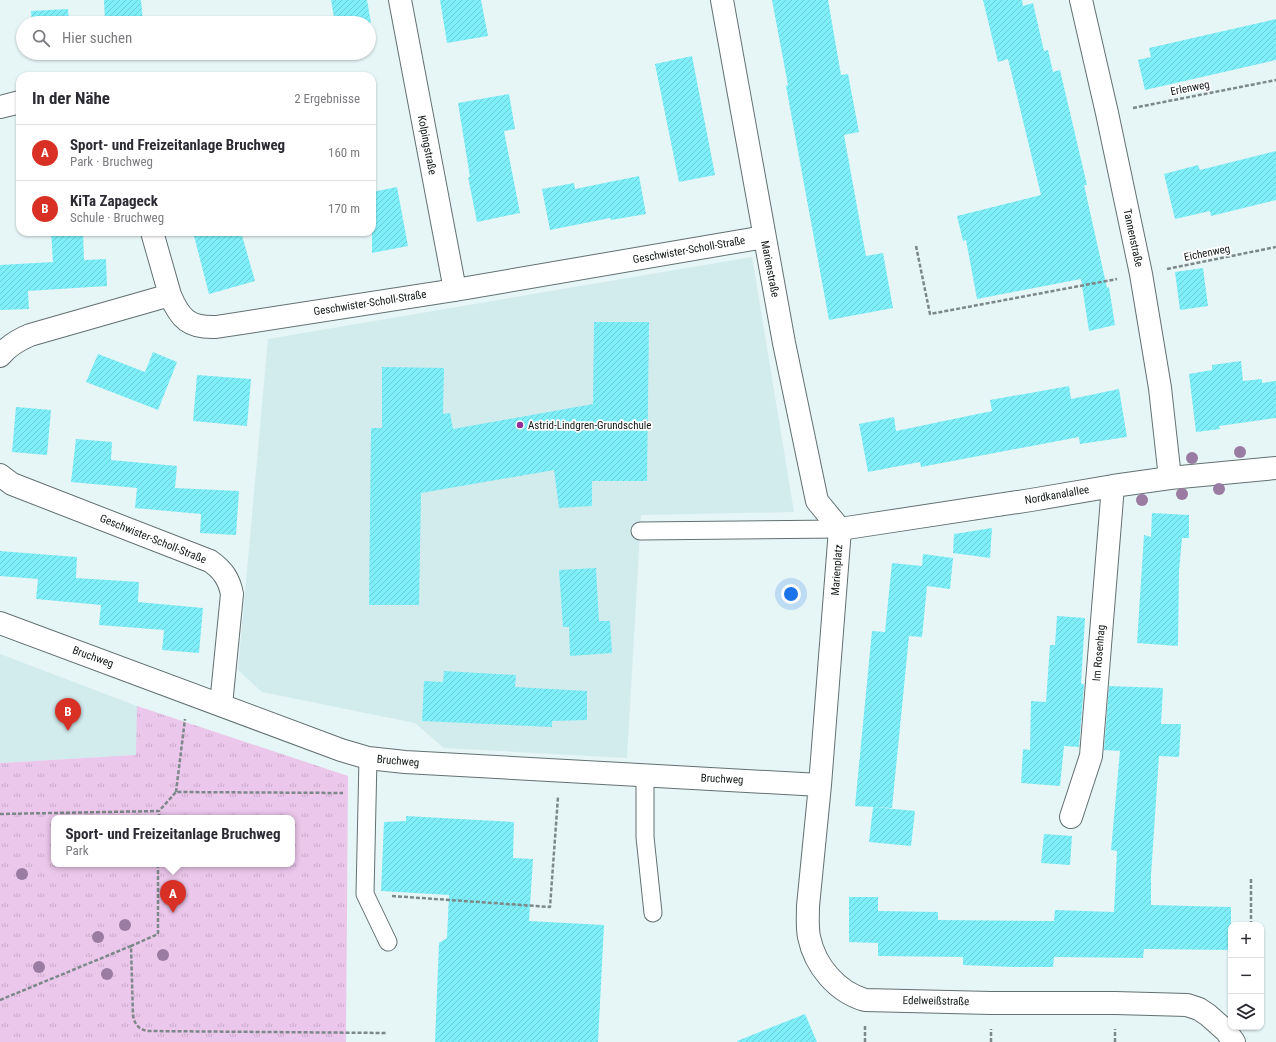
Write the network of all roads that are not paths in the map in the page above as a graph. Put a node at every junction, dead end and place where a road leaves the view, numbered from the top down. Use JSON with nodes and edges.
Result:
{"nodes":[{"id":1,"x":400,"y":0,"type":"edge"},
{"id":2,"x":722,"y":0,"type":"edge"},
{"id":3,"x":1081,"y":0,"type":"edge"},
{"id":4,"x":16,"y":103,"type":"edge"},
{"id":5,"x":0,"y":107,"type":"edge"},
{"id":6,"x":153,"y":236,"type":"edge"},
{"id":7,"x":764,"y":237,"type":"junction"},
{"id":8,"x":454,"y":290,"type":"junction"},
{"id":9,"x":170,"y":295,"type":"junction"},
{"id":10,"x":0,"y":356,"type":"edge"},
{"id":11,"x":1276,"y":468,"type":"edge"},
{"id":12,"x":0,"y":475,"type":"edge"},
{"id":13,"x":1170,"y":478,"type":"junction"},
{"id":14,"x":1113,"y":486,"type":"junction"},
{"id":15,"x":840,"y":530,"type":"junction"},
{"id":16,"x":640,"y":531,"type":"dead end"},
{"id":17,"x":0,"y":623,"type":"edge"},
{"id":18,"x":221,"y":705,"type":"junction"},
{"id":19,"x":368,"y":758,"type":"junction"},
{"id":20,"x":645,"y":775,"type":"junction"},
{"id":21,"x":820,"y":786,"type":"junction"},
{"id":22,"x":1071,"y":817,"type":"dead end"},
{"id":23,"x":653,"y":912,"type":"dead end"},
{"id":24,"x":388,"y":942,"type":"dead end"},
{"id":25,"x":1234,"y":1042,"type":"edge"}],
"edges":[{"from":1,"to":8,"type":"street","name":"Kolpingstraße"},
{"from":2,"to":7,"type":"street","name":"Marienstraße"},
{"from":3,"to":13,"type":"street","name":"Tannenstraße"},
{"from":4,"to":5,"type":"street"},
{"from":6,"to":9,"type":"street","name":"Geschwister-Scholl-Straße"},
{"from":7,"to":8,"type":"street","name":"Geschwister-Scholl-Straße"},
{"from":7,"to":15,"type":"street","name":"Marienstraße"},
{"from":8,"to":9,"type":"street","name":"Geschwister-Scholl-Straße"},
{"from":9,"to":10,"type":"street"},
{"from":11,"to":13,"type":"street","name":"Nordkanalallee"},
{"from":12,"to":18,"type":"street","name":"Geschwister-Scholl-Straße"},
{"from":13,"to":14,"type":"street","name":"Nordkanalallee"},
{"from":14,"to":15,"type":"street","name":"Nordkanalallee"},
{"from":14,"to":22,"type":"street","name":"Im Rosenhag"},
{"from":15,"to":16,"type":"lane","name":"Marienplatz"},
{"from":15,"to":21,"type":"street","name":"Marienplatz"},
{"from":17,"to":18,"type":"street","name":"Bruchweg"},
{"from":18,"to":19,"type":"street","name":"Bruchweg"},
{"from":19,"to":20,"type":"street","name":"Bruchweg"},
{"from":19,"to":24,"type":"lane"},
{"from":20,"to":21,"type":"street","name":"Bruchweg"},
{"from":20,"to":23,"type":"lane"},
{"from":21,"to":25,"type":"street","name":"Edelweißstraße"}]}
